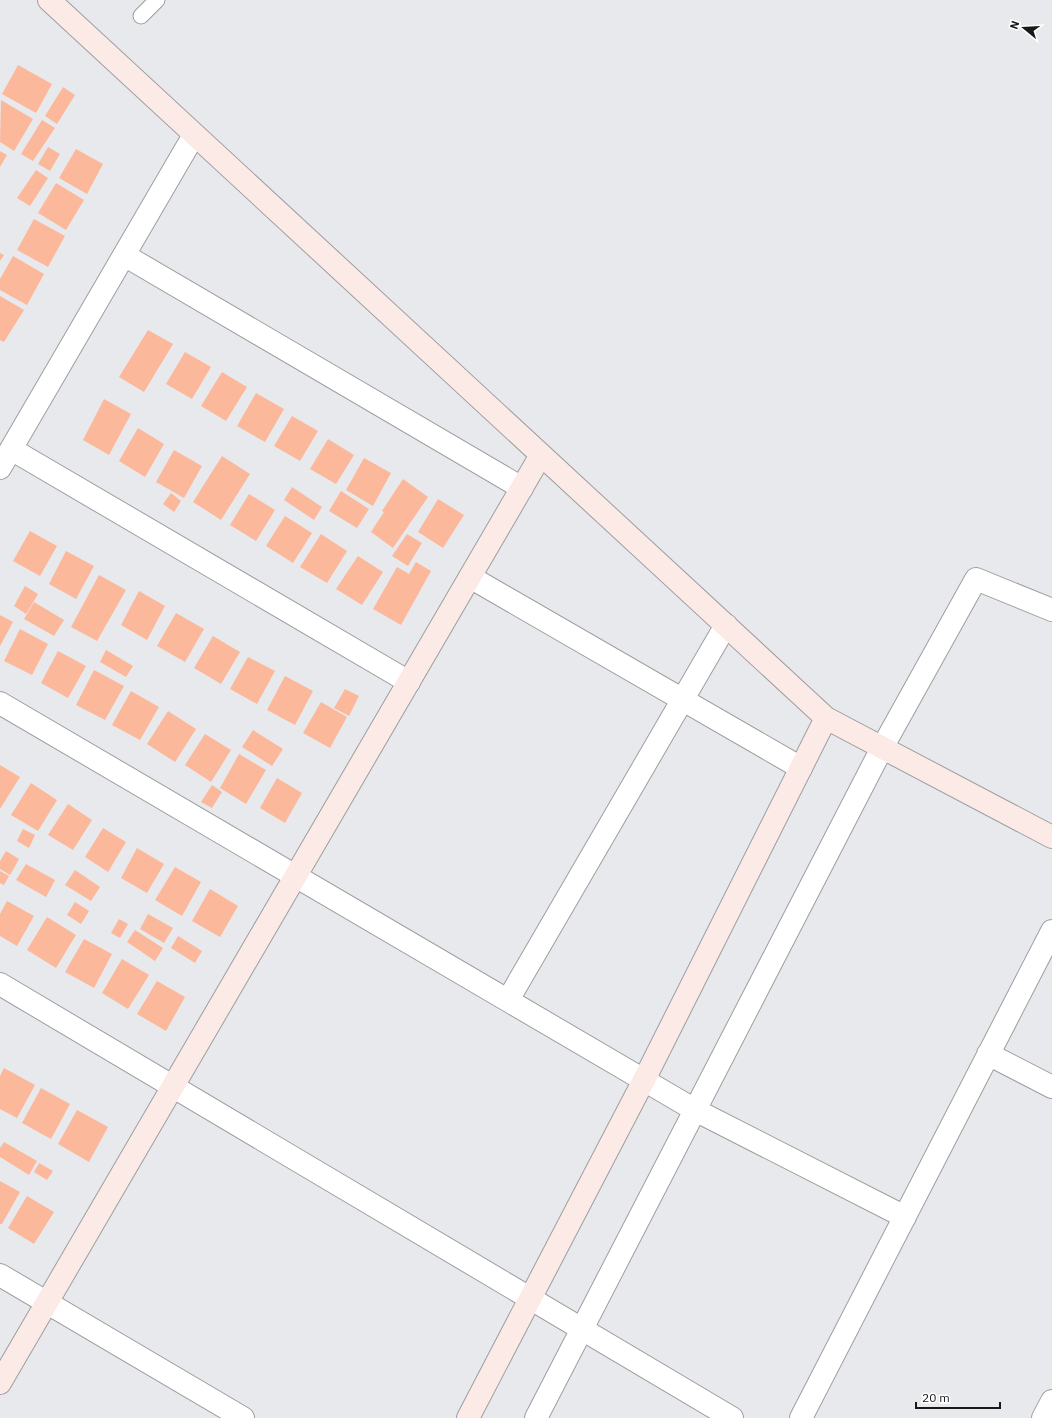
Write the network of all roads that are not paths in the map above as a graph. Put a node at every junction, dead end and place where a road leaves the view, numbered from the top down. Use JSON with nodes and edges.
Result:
{"nodes":[{"id":1,"x":49,"y":0,"type":"edge"},
{"id":2,"x":157,"y":0,"type":"edge"},
{"id":3,"x":141,"y":16,"type":"dead end"},
{"id":4,"x":194,"y":135,"type":"junction"},
{"id":5,"x":124,"y":255,"type":"junction"},
{"id":6,"x":11,"y":449,"type":"junction"},
{"id":7,"x":541,"y":455,"type":"junction"},
{"id":8,"x":0,"y":468,"type":"edge"},
{"id":9,"x":522,"y":488,"type":"junction"},
{"id":10,"x":470,"y":577,"type":"junction"},
{"id":11,"x":1052,"y":610,"type":"edge"},
{"id":12,"x":726,"y":625,"type":"junction"},
{"id":13,"x":409,"y":682,"type":"junction"},
{"id":14,"x":682,"y":700,"type":"junction"},
{"id":15,"x":0,"y":703,"type":"edge"},
{"id":16,"x":826,"y":718,"type":"junction"},
{"id":17,"x":882,"y":748,"type":"junction"},
{"id":18,"x":801,"y":768,"type":"junction"},
{"id":19,"x":1052,"y":836,"type":"edge"},
{"id":20,"x":295,"y":876,"type":"junction"},
{"id":21,"x":1052,"y":931,"type":"edge"},
{"id":22,"x":0,"y":984,"type":"edge"},
{"id":23,"x":508,"y":1000,"type":"junction"},
{"id":24,"x":988,"y":1054,"type":"junction"},
{"id":25,"x":644,"y":1080,"type":"junction"},
{"id":26,"x":173,"y":1086,"type":"junction"},
{"id":27,"x":1052,"y":1087,"type":"edge"},
{"id":28,"x":695,"y":1110,"type":"junction"},
{"id":29,"x":905,"y":1217,"type":"junction"},
{"id":30,"x":0,"y":1275,"type":"edge"},
{"id":31,"x":530,"y":1299,"type":"junction"},
{"id":32,"x":47,"y":1303,"type":"junction"},
{"id":33,"x":582,"y":1329,"type":"junction"},
{"id":34,"x":0,"y":1383,"type":"edge"},
{"id":35,"x":1052,"y":1401,"type":"edge"},
{"id":36,"x":244,"y":1418,"type":"edge"},
{"id":37,"x":468,"y":1418,"type":"edge"},
{"id":38,"x":536,"y":1418,"type":"edge"},
{"id":39,"x":732,"y":1418,"type":"edge"},
{"id":40,"x":801,"y":1418,"type":"edge"},
{"id":41,"x":1043,"y":1418,"type":"edge"}],
"edges":[{"from":1,"to":4,"type":"street"},
{"from":2,"to":3,"type":"lane"},
{"from":4,"to":5,"type":"street"},
{"from":4,"to":7,"type":"street"},
{"from":5,"to":6,"type":"street"},
{"from":5,"to":9,"type":"street"},
{"from":6,"to":8,"type":"street"},
{"from":6,"to":13,"type":"street"},
{"from":7,"to":9,"type":"street"},
{"from":7,"to":12,"type":"street"},
{"from":9,"to":10,"type":"street"},
{"from":10,"to":13,"type":"street"},
{"from":10,"to":14,"type":"street"},
{"from":11,"to":17,"type":"street"},
{"from":12,"to":14,"type":"street"},
{"from":12,"to":16,"type":"street"},
{"from":13,"to":20,"type":"street"},
{"from":14,"to":18,"type":"street"},
{"from":14,"to":23,"type":"street"},
{"from":15,"to":20,"type":"street"},
{"from":16,"to":17,"type":"street"},
{"from":16,"to":18,"type":"street"},
{"from":17,"to":19,"type":"street"},
{"from":17,"to":28,"type":"street"},
{"from":18,"to":25,"type":"street"},
{"from":20,"to":23,"type":"street"},
{"from":20,"to":26,"type":"street"},
{"from":21,"to":24,"type":"street"},
{"from":22,"to":26,"type":"street"},
{"from":23,"to":25,"type":"street"},
{"from":24,"to":27,"type":"street"},
{"from":24,"to":29,"type":"street"},
{"from":25,"to":28,"type":"street"},
{"from":25,"to":31,"type":"street"},
{"from":26,"to":31,"type":"street"},
{"from":26,"to":32,"type":"street"},
{"from":28,"to":29,"type":"street"},
{"from":28,"to":33,"type":"street"},
{"from":29,"to":40,"type":"street"},
{"from":30,"to":32,"type":"street"},
{"from":31,"to":33,"type":"street"},
{"from":31,"to":37,"type":"street"},
{"from":32,"to":34,"type":"street"},
{"from":32,"to":36,"type":"street"},
{"from":33,"to":38,"type":"street"},
{"from":33,"to":39,"type":"street"},
{"from":35,"to":41,"type":"street"}]}
